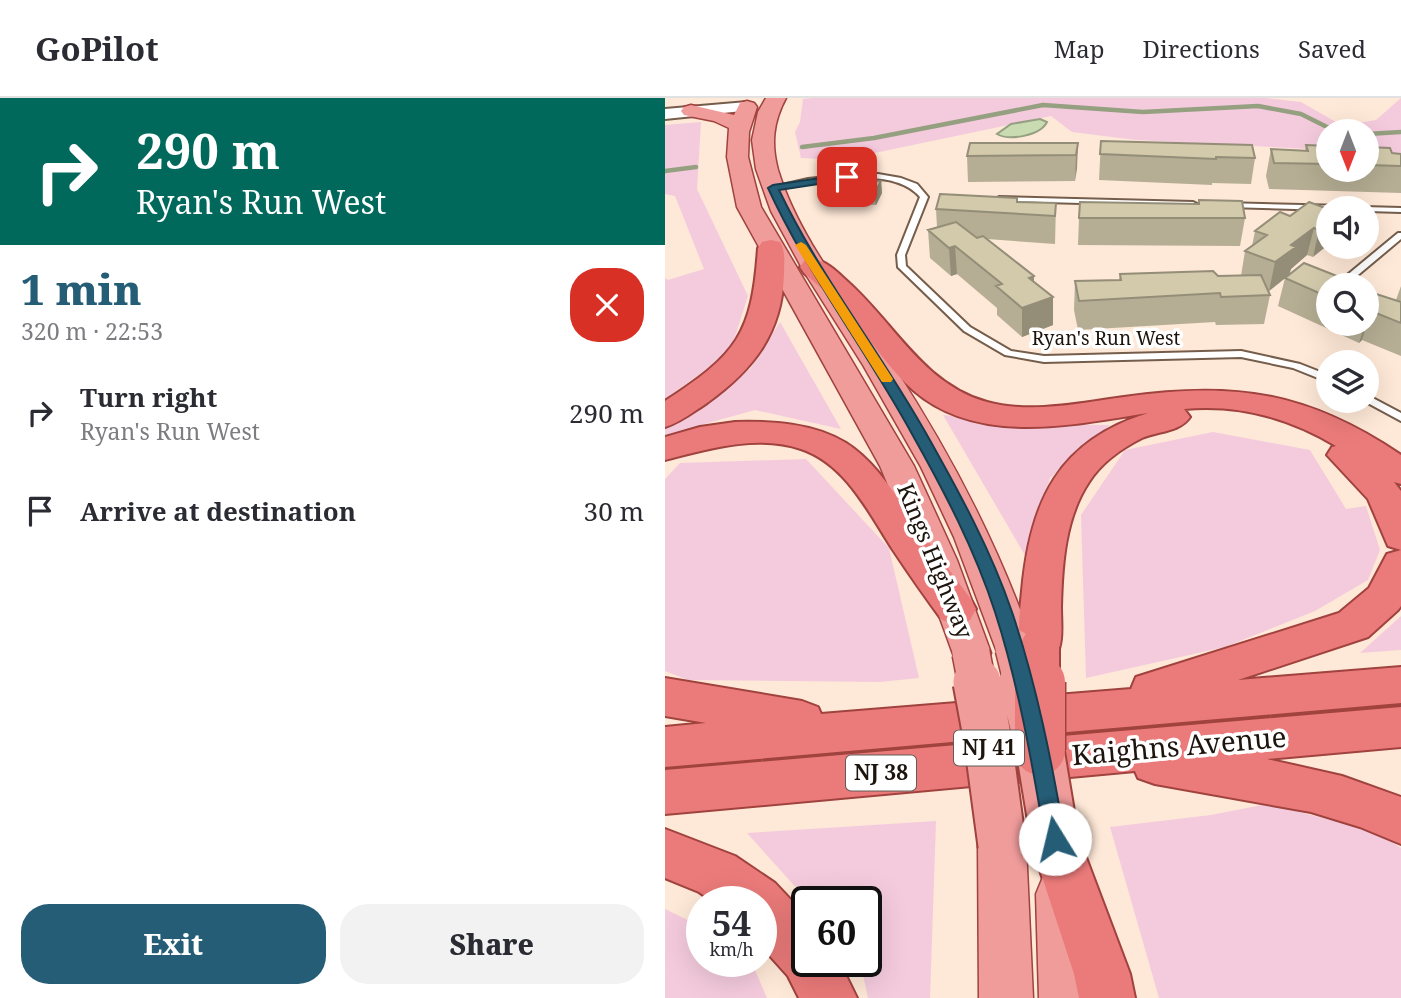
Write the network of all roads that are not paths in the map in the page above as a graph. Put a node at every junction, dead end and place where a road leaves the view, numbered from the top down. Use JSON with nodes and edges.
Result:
{"nodes":[{"id":1,"x":710,"y":98,"type":"edge"},
{"id":2,"x":758,"y":106,"type":"edge"},
{"id":3,"x":691,"y":111,"type":"joint"},
{"id":4,"x":665,"y":112,"type":"edge"},
{"id":5,"x":759,"y":172,"type":"junction"},
{"id":6,"x":924,"y":197,"type":"junction"},
{"id":7,"x":938,"y":198,"type":"edge"},
{"id":8,"x":994,"y":199,"type":"edge"},
{"id":9,"x":1200,"y":204,"type":"edge"},
{"id":10,"x":1213,"y":205,"type":"edge"},
{"id":11,"x":1316,"y":207,"type":"edge"},
{"id":12,"x":1379,"y":209,"type":"edge"},
{"id":13,"x":1401,"y":210,"type":"edge"},
{"id":14,"x":1401,"y":236,"type":"edge"},
{"id":15,"x":771,"y":248,"type":"junction"},
{"id":16,"x":814,"y":267,"type":"junction"},
{"id":17,"x":1355,"y":273,"type":"edge"},
{"id":18,"x":1316,"y":374,"type":"edge"},
{"id":19,"x":1379,"y":405,"type":"edge"},
{"id":20,"x":665,"y":416,"type":"edge"},
{"id":21,"x":1401,"y":418,"type":"edge"},
{"id":22,"x":665,"y":449,"type":"edge"},
{"id":23,"x":1401,"y":472,"type":"edge"},
{"id":24,"x":1401,"y":536,"type":"edge"},
{"id":25,"x":1401,"y":565,"type":"edge"},
{"id":26,"x":956,"y":608,"type":"junction"},
{"id":27,"x":1027,"y":647,"type":"junction"},
{"id":28,"x":1401,"y":685,"type":"edge"},
{"id":29,"x":665,"y":697,"type":"edge"},
{"id":30,"x":1401,"y":727,"type":"edge"},
{"id":31,"x":862,"y":731,"type":"junction"},
{"id":32,"x":1088,"y":733,"type":"junction"},
{"id":33,"x":665,"y":747,"type":"edge"},
{"id":34,"x":1040,"y":750,"type":"joint"},
{"id":35,"x":665,"y":792,"type":"edge"},
{"id":36,"x":1401,"y":821,"type":"edge"},
{"id":37,"x":1055,"y":839,"type":"junction"},
{"id":38,"x":665,"y":853,"type":"edge"},
{"id":39,"x":734,"y":886,"type":"edge"},
{"id":40,"x":777,"y":924,"type":"edge"},
{"id":41,"x":791,"y":940,"type":"edge"},
{"id":42,"x":818,"y":977,"type":"edge"},
{"id":43,"x":829,"y":998,"type":"edge"},
{"id":44,"x":1006,"y":998,"type":"edge"},
{"id":45,"x":1066,"y":998,"type":"edge"},
{"id":46,"x":1107,"y":998,"type":"edge"}],
"edges":[{"from":1,"to":4,"type":"main road"},
{"from":2,"to":3,"type":"main road"},
{"from":2,"to":5,"type":"main road","number":"NJ 41"},
{"from":2,"to":5,"type":"main road","number":"NJ 41"},
{"from":3,"to":4,"type":"street"},
{"from":5,"to":6,"type":"lane"},
{"from":5,"to":15,"type":"main road","name":"Kings Highway","number":"NJ 41"},
{"from":5,"to":16,"type":"main road","number":"NJ 41"},
{"from":6,"to":7,"type":"lane"},
{"from":6,"to":18,"type":"lane","name":"Ryan's Run West"},
{"from":8,"to":9,"type":"lane"},
{"from":10,"to":11,"type":"lane"},
{"from":12,"to":13,"type":"lane"},
{"from":14,"to":17,"type":"lane"},
{"from":15,"to":20,"type":"highway"},
{"from":15,"to":26,"type":"main road","name":"Kings Highway","number":"NJ 41"},
{"from":16,"to":23,"type":"highway"},
{"from":16,"to":27,"type":"main road","number":"NJ 41"},
{"from":19,"to":21,"type":"lane"},
{"from":22,"to":26,"type":"highway"},
{"from":24,"to":27,"type":"highway"},
{"from":25,"to":32,"type":"highway"},
{"from":26,"to":44,"type":"main road","name":"Kings Highway","number":"NJ 41","bridge":true},
{"from":27,"to":34,"type":"highway","bridge":true},
{"from":28,"to":32,"type":"highway","name":"Kaighns Avenue","number":"NJ 38"},
{"from":29,"to":31,"type":"highway"},
{"from":30,"to":32,"type":"highway","name":"Kaighns Avenue","number":"NJ 38"},
{"from":31,"to":32,"type":"highway","name":"Kaighns Avenue","number":"NJ 38"},
{"from":31,"to":33,"type":"highway","name":"Kaighns Avenue","number":"NJ 38"},
{"from":32,"to":35,"type":"highway","name":"Kaighns Avenue","number":"NJ 38"},
{"from":32,"to":36,"type":"highway"},
{"from":34,"to":37,"type":"main road","number":"NJ 41","bridge":true},
{"from":37,"to":45,"type":"main road","number":"NJ 41"},
{"from":37,"to":46,"type":"highway"},
{"from":38,"to":39,"type":"highway"},
{"from":40,"to":41,"type":"highway"},
{"from":42,"to":43,"type":"highway"}]}
